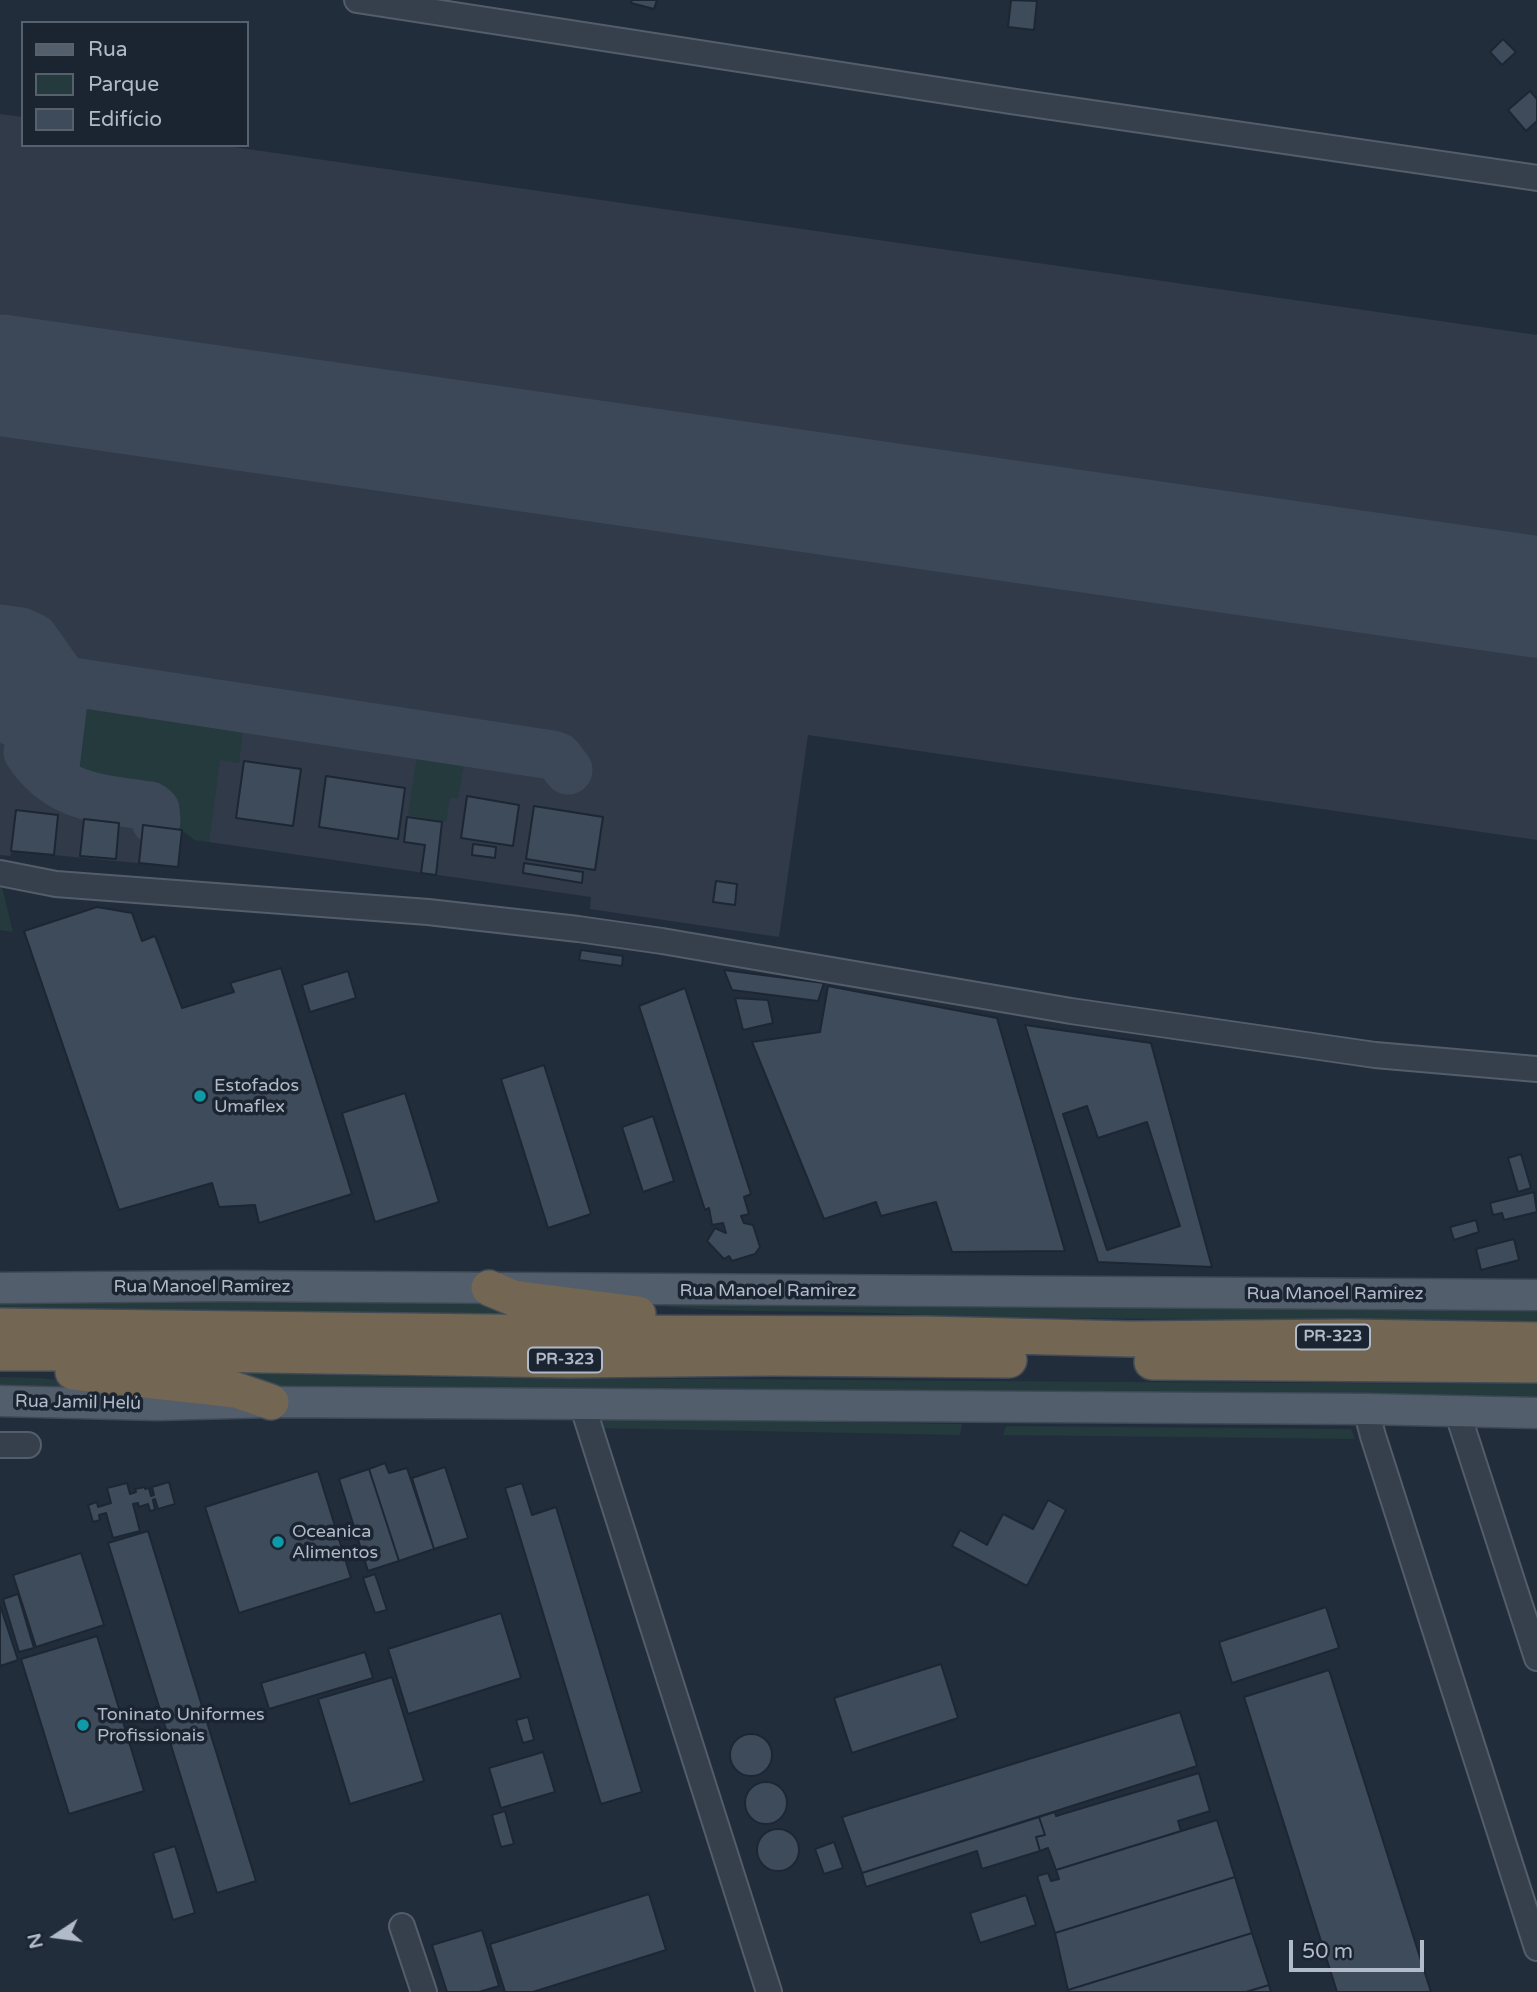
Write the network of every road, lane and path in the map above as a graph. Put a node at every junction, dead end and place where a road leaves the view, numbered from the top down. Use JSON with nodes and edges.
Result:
{"nodes":[{"id":1,"x":357,"y":0,"type":"edge"},
{"id":2,"x":1537,"y":178,"type":"edge"},
{"id":3,"x":0,"y":873,"type":"edge"},
{"id":4,"x":1537,"y":1069,"type":"edge"},
{"id":5,"x":0,"y":1287,"type":"edge"},
{"id":6,"x":489,"y":1288,"type":"junction"},
{"id":7,"x":1537,"y":1295,"type":"edge"},
{"id":8,"x":0,"y":1326,"type":"edge"},
{"id":9,"x":927,"y":1334,"type":"junction"},
{"id":10,"x":1537,"y":1340,"type":"edge"},
{"id":11,"x":0,"y":1353,"type":"edge"},
{"id":12,"x":0,"y":1364,"type":"edge"},
{"id":13,"x":1537,"y":1365,"type":"edge"},
{"id":14,"x":0,"y":1401,"type":"edge"},
{"id":15,"x":271,"y":1402,"type":"junction"},
{"id":16,"x":582,"y":1404,"type":"junction"},
{"id":17,"x":1366,"y":1409,"type":"junction"},
{"id":18,"x":1457,"y":1411,"type":"junction"},
{"id":19,"x":1537,"y":1413,"type":"edge"},
{"id":20,"x":0,"y":1445,"type":"edge"},
{"id":21,"x":28,"y":1445,"type":"dead end"},
{"id":22,"x":1537,"y":1658,"type":"edge"},
{"id":23,"x":402,"y":1926,"type":"dead end"},
{"id":24,"x":1537,"y":1948,"type":"edge"},
{"id":25,"x":424,"y":1992,"type":"edge"},
{"id":26,"x":768,"y":1992,"type":"edge"}],
"edges":[{"from":1,"to":2,"type":"street"},
{"from":3,"to":4,"type":"street"},
{"from":5,"to":6,"type":"main road","name":"Rua Manoel Ramirez"},
{"from":6,"to":7,"type":"main road","name":"Rua Manoel Ramirez"},
{"from":6,"to":9,"type":"highway"},
{"from":8,"to":9,"type":"highway","number":"PR-323"},
{"from":9,"to":10,"type":"highway","number":"PR-323"},
{"from":11,"to":13,"type":"highway","number":"PR-323"},
{"from":12,"to":15,"type":"highway"},
{"from":14,"to":15,"type":"main road","name":"Rua Jamil Helú"},
{"from":15,"to":16,"type":"main road","name":"Rua Jamil Helú"},
{"from":16,"to":17,"type":"main road","name":"Rua Jamil Helú"},
{"from":16,"to":26,"type":"street"},
{"from":17,"to":18,"type":"main road","name":"Rua Jamil Helú"},
{"from":17,"to":24,"type":"street"},
{"from":18,"to":19,"type":"main road","name":"Rua Jamil Helú"},
{"from":18,"to":22,"type":"street"},
{"from":20,"to":21,"type":"street"},
{"from":23,"to":25,"type":"street"}]}
